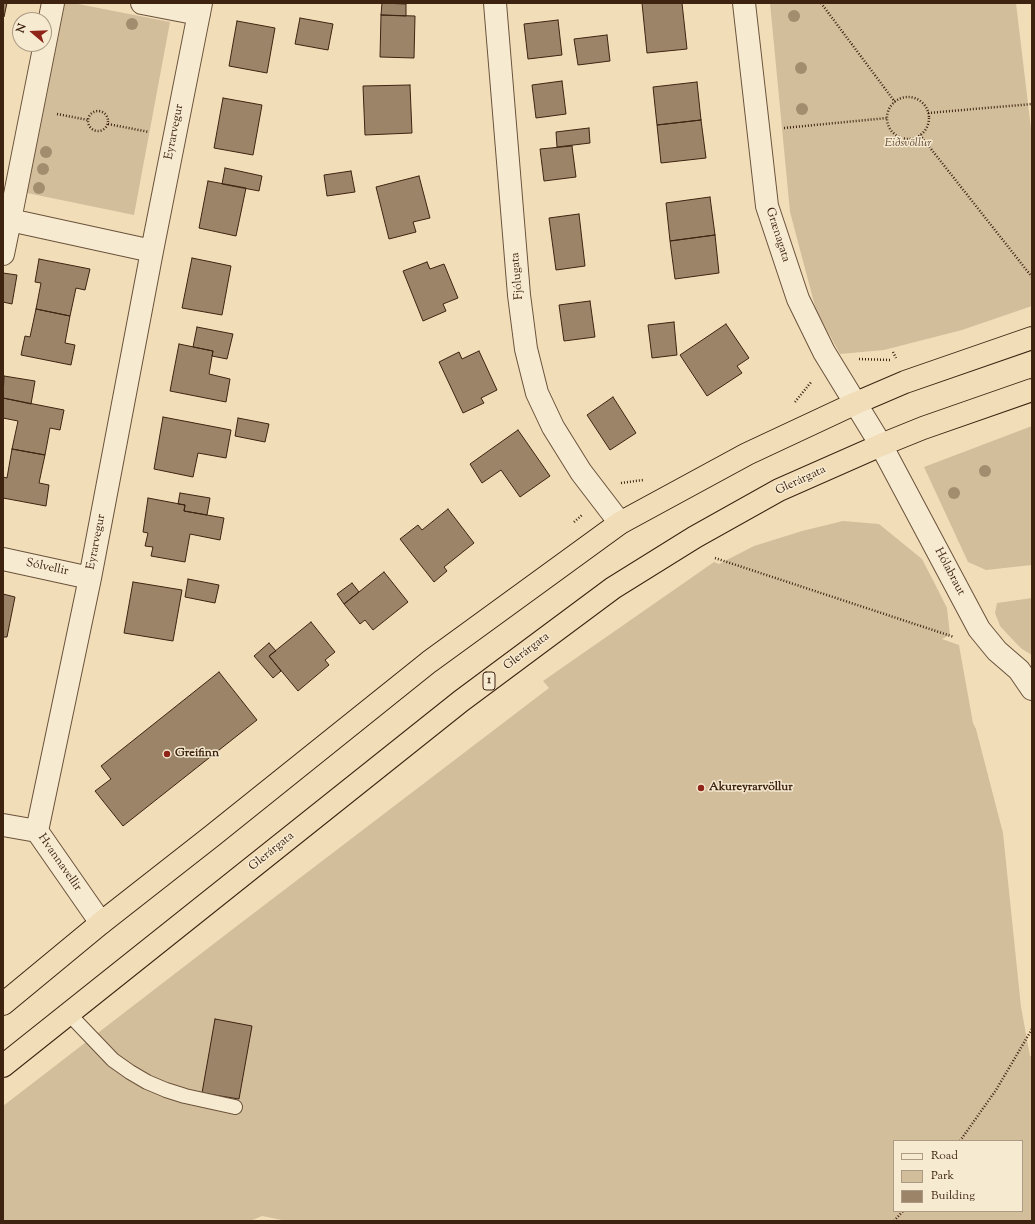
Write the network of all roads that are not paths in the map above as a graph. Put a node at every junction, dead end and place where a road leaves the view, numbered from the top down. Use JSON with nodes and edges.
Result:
{"nodes":[{"id":1,"x":53,"y":3,"type":"edge"},
{"id":2,"x":142,"y":3,"type":"edge"},
{"id":3,"x":495,"y":3,"type":"edge"},
{"id":4,"x":744,"y":3,"type":"edge"},
{"id":5,"x":200,"y":8,"type":"edge"},
{"id":6,"x":10,"y":220,"type":"junction"},
{"id":7,"x":152,"y":251,"type":"junction"},
{"id":8,"x":3,"y":254,"type":"edge"},
{"id":9,"x":1032,"y":338,"type":"edge"},
{"id":10,"x":1032,"y":390,"type":"edge"},
{"id":11,"x":856,"y":404,"type":"junction"},
{"id":12,"x":881,"y":445,"type":"junction"},
{"id":13,"x":620,"y":523,"type":"junction"},
{"id":14,"x":3,"y":559,"type":"edge"},
{"id":15,"x":90,"y":578,"type":"junction"},
{"id":16,"x":1032,"y":689,"type":"edge"},
{"id":17,"x":3,"y":825,"type":"edge"},
{"id":18,"x":37,"y":831,"type":"junction"},
{"id":19,"x":101,"y":923,"type":"junction"},
{"id":20,"x":6,"y":1000,"type":"edge"},
{"id":21,"x":68,"y":1014,"type":"junction"},
{"id":22,"x":3,"y":1066,"type":"edge"},
{"id":23,"x":235,"y":1107,"type":"dead end"}],
"edges":[{"from":1,"to":6,"type":"street"},
{"from":2,"to":5,"type":"street","name":"Eyrarvegur"},
{"from":3,"to":13,"type":"street","name":"Fjólugata"},
{"from":4,"to":11,"type":"street","name":"Grænagata"},
{"from":5,"to":7,"type":"street","name":"Eyrarvegur"},
{"from":6,"to":7,"type":"street"},
{"from":6,"to":8,"type":"street"},
{"from":7,"to":15,"type":"street","name":"Eyrarvegur"},
{"from":9,"to":11,"type":"highway"},
{"from":10,"to":12,"type":"highway","name":"Glerárgata","number":"1"},
{"from":11,"to":12,"type":"street","name":"Grænagata"},
{"from":11,"to":13,"type":"highway"},
{"from":12,"to":16,"type":"street","name":"Hólabraut"},
{"from":12,"to":21,"type":"highway","name":"Glerárgata","number":"1"},
{"from":13,"to":19,"type":"highway"},
{"from":14,"to":15,"type":"street","name":"Sólvellir"},
{"from":15,"to":18,"type":"street","name":"Eyrarvegur"},
{"from":17,"to":18,"type":"street","name":"Hvannavellir"},
{"from":18,"to":19,"type":"street","name":"Hvannavellir"},
{"from":19,"to":20,"type":"highway"},
{"from":21,"to":22,"type":"highway","name":"Glerárgata","number":"1"},
{"from":21,"to":23,"type":"lane"}]}
